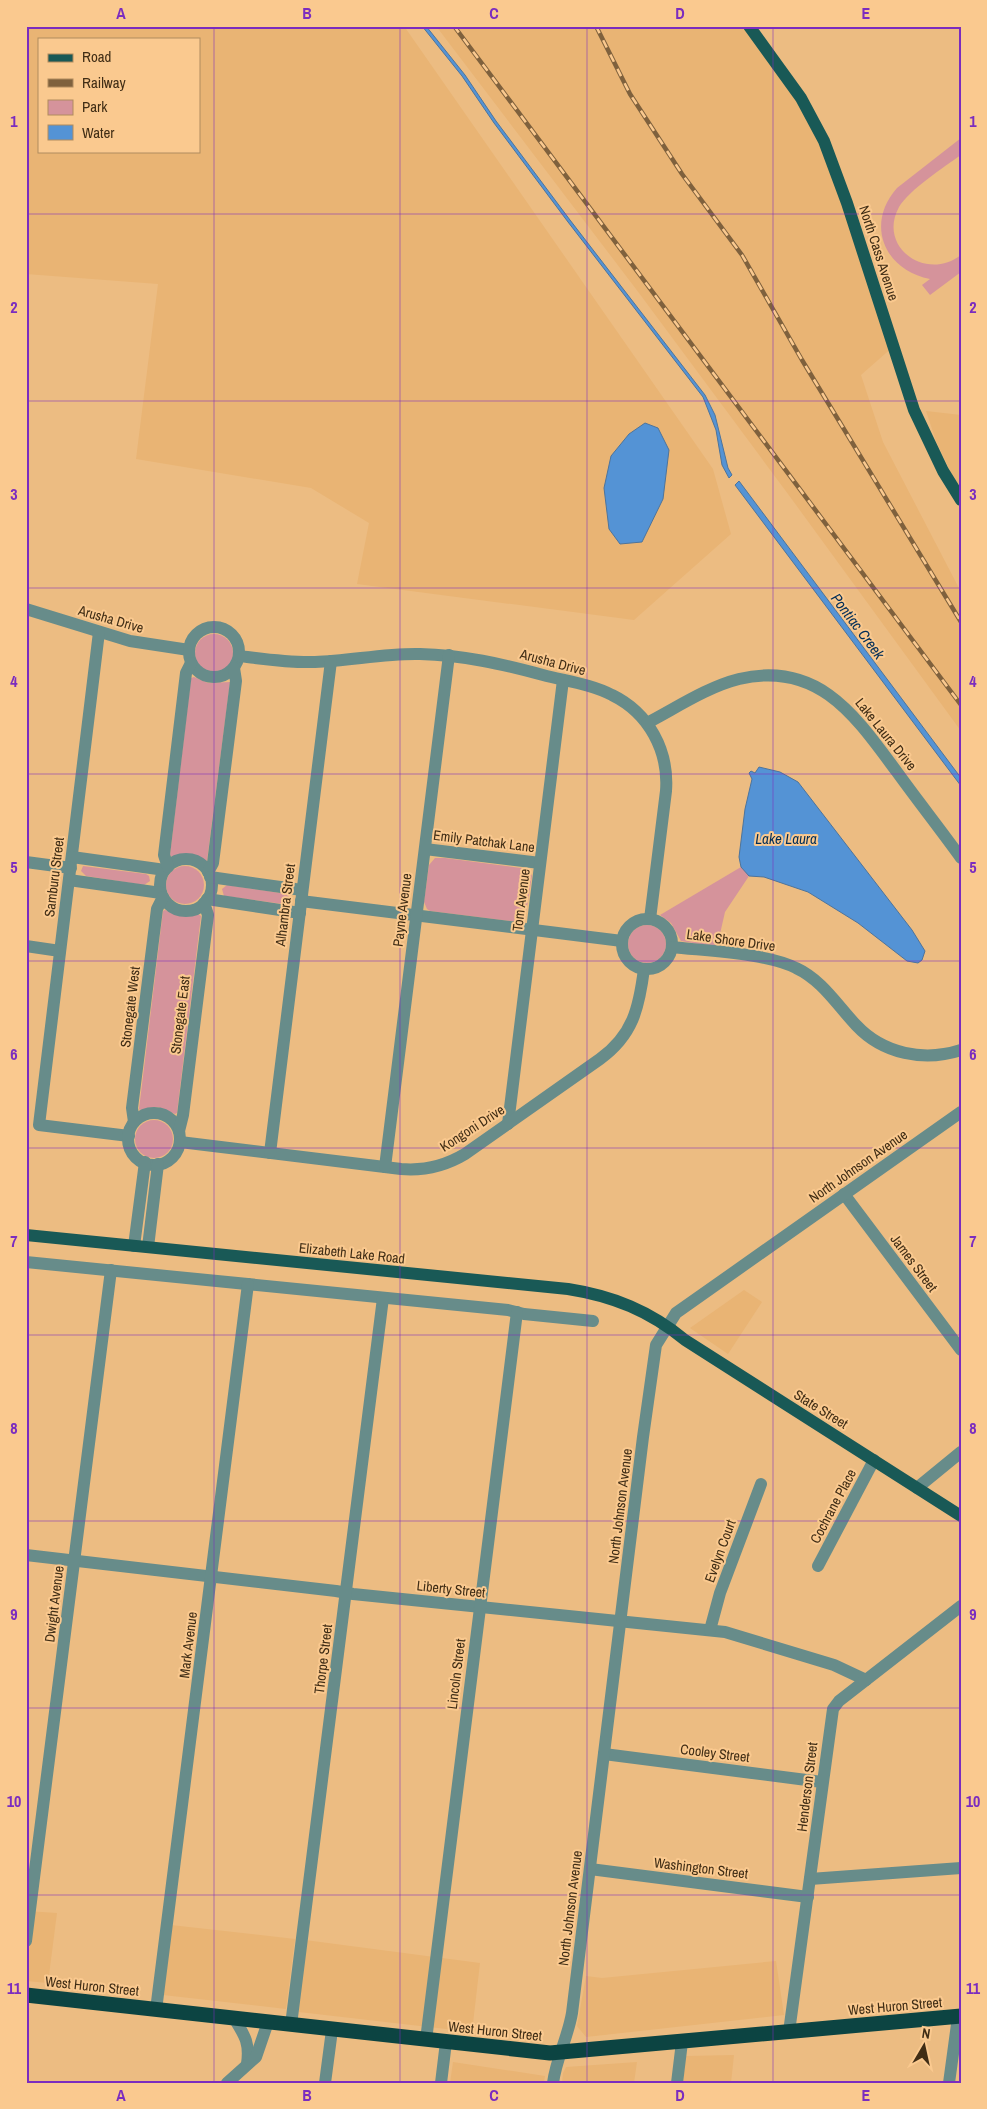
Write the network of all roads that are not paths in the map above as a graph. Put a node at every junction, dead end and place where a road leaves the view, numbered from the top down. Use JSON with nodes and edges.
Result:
{"nodes":[{"id":1,"x":749,"y":26,"type":"edge"},
{"id":2,"x":961,"y":500,"type":"edge"},
{"id":3,"x":26,"y":609,"type":"edge"},
{"id":4,"x":100,"y":632,"type":"junction"},
{"id":5,"x":189,"y":650,"type":"junction"},
{"id":6,"x":448,"y":655,"type":"junction"},
{"id":7,"x":331,"y":661,"type":"junction"},
{"id":8,"x":237,"y":662,"type":"junction"},
{"id":9,"x":191,"y":663,"type":"junction"},
{"id":10,"x":563,"y":680,"type":"junction"},
{"id":11,"x":647,"y":723,"type":"junction"},
{"id":12,"x":425,"y":849,"type":"junction"},
{"id":13,"x":961,"y":858,"type":"edge"},
{"id":14,"x":26,"y":862,"type":"edge"},
{"id":15,"x":540,"y":863,"type":"junction"},
{"id":16,"x":166,"y":868,"type":"junction"},
{"id":17,"x":70,"y":869,"type":"junction"},
{"id":18,"x":209,"y":875,"type":"junction"},
{"id":19,"x":162,"y":895,"type":"junction"},
{"id":20,"x":206,"y":901,"type":"junction"},
{"id":21,"x":301,"y":901,"type":"junction"},
{"id":22,"x":416,"y":916,"type":"junction"},
{"id":23,"x":650,"y":919,"type":"junction"},
{"id":24,"x":532,"y":930,"type":"junction"},
{"id":25,"x":622,"y":941,"type":"junction"},
{"id":26,"x":26,"y":946,"type":"edge"},
{"id":27,"x":672,"y":947,"type":"junction"},
{"id":28,"x":60,"y":951,"type":"junction"},
{"id":29,"x":644,"y":969,"type":"junction"},
{"id":30,"x":961,"y":1050,"type":"edge"},
{"id":31,"x":961,"y":1112,"type":"edge"},
{"id":32,"x":134,"y":1122,"type":"junction"},
{"id":33,"x":508,"y":1124,"type":"junction"},
{"id":34,"x":128,"y":1136,"type":"junction"},
{"id":35,"x":179,"y":1136,"type":"junction"},
{"id":36,"x":270,"y":1153,"type":"junction"},
{"id":37,"x":152,"y":1163,"type":"junction"},
{"id":38,"x":385,"y":1167,"type":"junction"},
{"id":39,"x":844,"y":1194,"type":"junction"},
{"id":40,"x":26,"y":1235,"type":"edge"},
{"id":41,"x":134,"y":1246,"type":"junction"},
{"id":42,"x":148,"y":1247,"type":"junction"},
{"id":43,"x":26,"y":1262,"type":"edge"},
{"id":44,"x":111,"y":1270,"type":"junction"},
{"id":45,"x":248,"y":1284,"type":"junction"},
{"id":46,"x":383,"y":1298,"type":"junction"},
{"id":47,"x":517,"y":1312,"type":"junction"},
{"id":48,"x":593,"y":1321,"type":"dead end"},
{"id":49,"x":667,"y":1326,"type":"junction"},
{"id":50,"x":961,"y":1350,"type":"edge"},
{"id":51,"x":961,"y":1452,"type":"edge"},
{"id":52,"x":874,"y":1460,"type":"junction"},
{"id":53,"x":761,"y":1484,"type":"dead end"},
{"id":54,"x":917,"y":1488,"type":"junction"},
{"id":55,"x":961,"y":1516,"type":"edge"},
{"id":56,"x":26,"y":1556,"type":"edge"},
{"id":57,"x":75,"y":1561,"type":"junction"},
{"id":58,"x":818,"y":1566,"type":"dead end"},
{"id":59,"x":212,"y":1576,"type":"junction"},
{"id":60,"x":346,"y":1593,"type":"junction"},
{"id":61,"x":961,"y":1606,"type":"edge"},
{"id":62,"x":480,"y":1607,"type":"junction"},
{"id":63,"x":621,"y":1621,"type":"junction"},
{"id":64,"x":710,"y":1630,"type":"junction"},
{"id":65,"x":866,"y":1680,"type":"junction"},
{"id":66,"x":604,"y":1754,"type":"junction"},
{"id":67,"x":822,"y":1782,"type":"junction"},
{"id":68,"x":961,"y":1868,"type":"edge"},
{"id":69,"x":590,"y":1869,"type":"junction"},
{"id":70,"x":810,"y":1879,"type":"junction"},
{"id":71,"x":808,"y":1897,"type":"junction"},
{"id":72,"x":26,"y":1941,"type":"edge"},
{"id":73,"x":26,"y":1995,"type":"edge"},
{"id":74,"x":156,"y":2010,"type":"junction"},
{"id":75,"x":959,"y":2016,"type":"edge"},
{"id":76,"x":234,"y":2018,"type":"junction"},
{"id":77,"x":268,"y":2022,"type":"junction"},
{"id":78,"x":291,"y":2025,"type":"junction"},
{"id":79,"x":332,"y":2030,"type":"junction"},
{"id":80,"x":789,"y":2032,"type":"junction"},
{"id":81,"x":426,"y":2040,"type":"junction"},
{"id":82,"x":446,"y":2042,"type":"junction"},
{"id":83,"x":682,"y":2042,"type":"junction"},
{"id":84,"x":561,"y":2052,"type":"junction"},
{"id":85,"x":247,"y":2064,"type":"junction"},
{"id":86,"x":227,"y":2083,"type":"edge"},
{"id":87,"x":326,"y":2083,"type":"edge"},
{"id":88,"x":441,"y":2083,"type":"edge"},
{"id":89,"x":553,"y":2083,"type":"edge"},
{"id":90,"x":677,"y":2083,"type":"edge"},
{"id":91,"x":949,"y":2083,"type":"edge"}],
"edges":[{"from":1,"to":2,"type":"main road","name":"North Cass Avenue"},
{"from":3,"to":4,"type":"street","name":"Arusha Drive"},
{"from":4,"to":5,"type":"street","name":"Arusha Drive"},
{"from":4,"to":17,"type":"street","name":"Samburu Street"},
{"from":5,"to":8,"type":"street"},
{"from":5,"to":9,"type":"street"},
{"from":6,"to":7,"type":"street","name":"Arusha Drive"},
{"from":6,"to":10,"type":"street","name":"Arusha Drive"},
{"from":6,"to":12,"type":"street","name":"Payne Avenue"},
{"from":7,"to":8,"type":"street","name":"Arusha Drive"},
{"from":7,"to":21,"type":"street","name":"Alhambra Street"},
{"from":8,"to":9,"type":"street"},
{"from":8,"to":18,"type":"street"},
{"from":9,"to":16,"type":"street"},
{"from":10,"to":11,"type":"street","name":"Arusha Drive"},
{"from":10,"to":15,"type":"street","name":"Tom Avenue"},
{"from":11,"to":13,"type":"street","name":"Lake Laura Drive"},
{"from":11,"to":23,"type":"street","name":"Arusha Drive"},
{"from":12,"to":15,"type":"street","name":"Emily Patchak Lane"},
{"from":12,"to":22,"type":"street","name":"Payne Avenue"},
{"from":14,"to":17,"type":"street"},
{"from":15,"to":24,"type":"street","name":"Tom Avenue"},
{"from":16,"to":17,"type":"street"},
{"from":16,"to":18,"type":"street"},
{"from":16,"to":19,"type":"street"},
{"from":17,"to":19,"type":"street"},
{"from":17,"to":28,"type":"street","name":"Samburu Street"},
{"from":18,"to":20,"type":"street"},
{"from":18,"to":21,"type":"street"},
{"from":19,"to":20,"type":"street"},
{"from":19,"to":32,"type":"street","name":"Stonegate West"},
{"from":20,"to":21,"type":"street"},
{"from":20,"to":35,"type":"street","name":"Stonegate East"},
{"from":21,"to":22,"type":"street"},
{"from":21,"to":36,"type":"street","name":"Alhambra Street"},
{"from":22,"to":24,"type":"street"},
{"from":22,"to":38,"type":"street","name":"Payne Avenue"},
{"from":23,"to":25,"type":"street"},
{"from":23,"to":27,"type":"street"},
{"from":24,"to":25,"type":"street"},
{"from":24,"to":33,"type":"street","name":"Tom Avenue"},
{"from":25,"to":29,"type":"street"},
{"from":26,"to":28,"type":"street"},
{"from":27,"to":29,"type":"street"},
{"from":27,"to":30,"type":"street","name":"Lake Shore Drive"},
{"from":28,"to":34,"type":"street","name":"Samburu Street"},
{"from":29,"to":33,"type":"street","name":"Kongoni Drive"},
{"from":31,"to":39,"type":"street","name":"North Johnson Avenue"},
{"from":32,"to":34,"type":"street"},
{"from":32,"to":35,"type":"street"},
{"from":33,"to":38,"type":"street","name":"Kongoni Drive"},
{"from":34,"to":37,"type":"street"},
{"from":35,"to":36,"type":"street","name":"Kongoni Drive"},
{"from":35,"to":37,"type":"street"},
{"from":36,"to":38,"type":"street","name":"Kongoni Drive"},
{"from":37,"to":41,"type":"street"},
{"from":37,"to":42,"type":"street"},
{"from":39,"to":49,"type":"street","name":"North Johnson Avenue"},
{"from":39,"to":50,"type":"street","name":"James Street"},
{"from":40,"to":41,"type":"main road","name":"Elizabeth Lake Road"},
{"from":41,"to":42,"type":"main road","name":"Elizabeth Lake Road"},
{"from":42,"to":49,"type":"main road","name":"Elizabeth Lake Road"},
{"from":43,"to":44,"type":"street"},
{"from":44,"to":45,"type":"street"},
{"from":44,"to":57,"type":"street","name":"Dwight Avenue"},
{"from":45,"to":46,"type":"street"},
{"from":45,"to":59,"type":"street","name":"Mark Avenue"},
{"from":46,"to":47,"type":"street"},
{"from":46,"to":60,"type":"street","name":"Thorpe Street"},
{"from":47,"to":48,"type":"street"},
{"from":47,"to":62,"type":"street","name":"Lincoln Street"},
{"from":49,"to":52,"type":"main road","name":"State Street"},
{"from":49,"to":63,"type":"street","name":"North Johnson Avenue"},
{"from":51,"to":54,"type":"street"},
{"from":52,"to":54,"type":"main road","name":"State Street"},
{"from":52,"to":58,"type":"street","name":"Cochrane Place"},
{"from":53,"to":64,"type":"street","name":"Evelyn Court"},
{"from":54,"to":55,"type":"main road","name":"State Street"},
{"from":56,"to":57,"type":"street","name":"Liberty Street"},
{"from":57,"to":59,"type":"street","name":"Liberty Street"},
{"from":57,"to":72,"type":"street","name":"Dwight Avenue"},
{"from":59,"to":60,"type":"street","name":"Liberty Street"},
{"from":59,"to":74,"type":"street","name":"Mark Avenue"},
{"from":60,"to":62,"type":"street","name":"Liberty Street"},
{"from":60,"to":78,"type":"street","name":"Thorpe Street"},
{"from":61,"to":65,"type":"street","name":"Henderson Street"},
{"from":62,"to":63,"type":"street","name":"Liberty Street"},
{"from":62,"to":81,"type":"street","name":"Lincoln Street"},
{"from":63,"to":64,"type":"street","name":"Liberty Street"},
{"from":63,"to":66,"type":"street","name":"North Johnson Avenue"},
{"from":64,"to":65,"type":"street","name":"Liberty Street"},
{"from":65,"to":67,"type":"street","name":"Henderson Street"},
{"from":66,"to":67,"type":"street","name":"Cooley Street"},
{"from":66,"to":69,"type":"street","name":"North Johnson Avenue"},
{"from":67,"to":70,"type":"street","name":"Henderson Street"},
{"from":68,"to":70,"type":"street"},
{"from":69,"to":71,"type":"street","name":"Washington Street"},
{"from":69,"to":84,"type":"street","name":"North Johnson Avenue"},
{"from":70,"to":71,"type":"street","name":"Henderson Street"},
{"from":71,"to":80,"type":"street","name":"Henderson Street"},
{"from":73,"to":74,"type":"highway","name":"West Huron Street"},
{"from":74,"to":76,"type":"highway","name":"West Huron Street"},
{"from":75,"to":80,"type":"highway","name":"West Huron Street"},
{"from":75,"to":91,"type":"street"},
{"from":76,"to":77,"type":"highway","name":"West Huron Street"},
{"from":76,"to":85,"type":"street"},
{"from":77,"to":78,"type":"highway","name":"West Huron Street"},
{"from":77,"to":85,"type":"street"},
{"from":78,"to":79,"type":"highway","name":"West Huron Street"},
{"from":79,"to":81,"type":"highway","name":"West Huron Street"},
{"from":79,"to":87,"type":"street"},
{"from":80,"to":83,"type":"highway","name":"West Huron Street"},
{"from":81,"to":82,"type":"highway","name":"West Huron Street"},
{"from":82,"to":84,"type":"highway","name":"West Huron Street"},
{"from":82,"to":88,"type":"street"},
{"from":83,"to":84,"type":"highway","name":"West Huron Street"},
{"from":83,"to":90,"type":"street"},
{"from":84,"to":89,"type":"street","name":"North Johnson Avenue"},
{"from":85,"to":86,"type":"street"}]}
